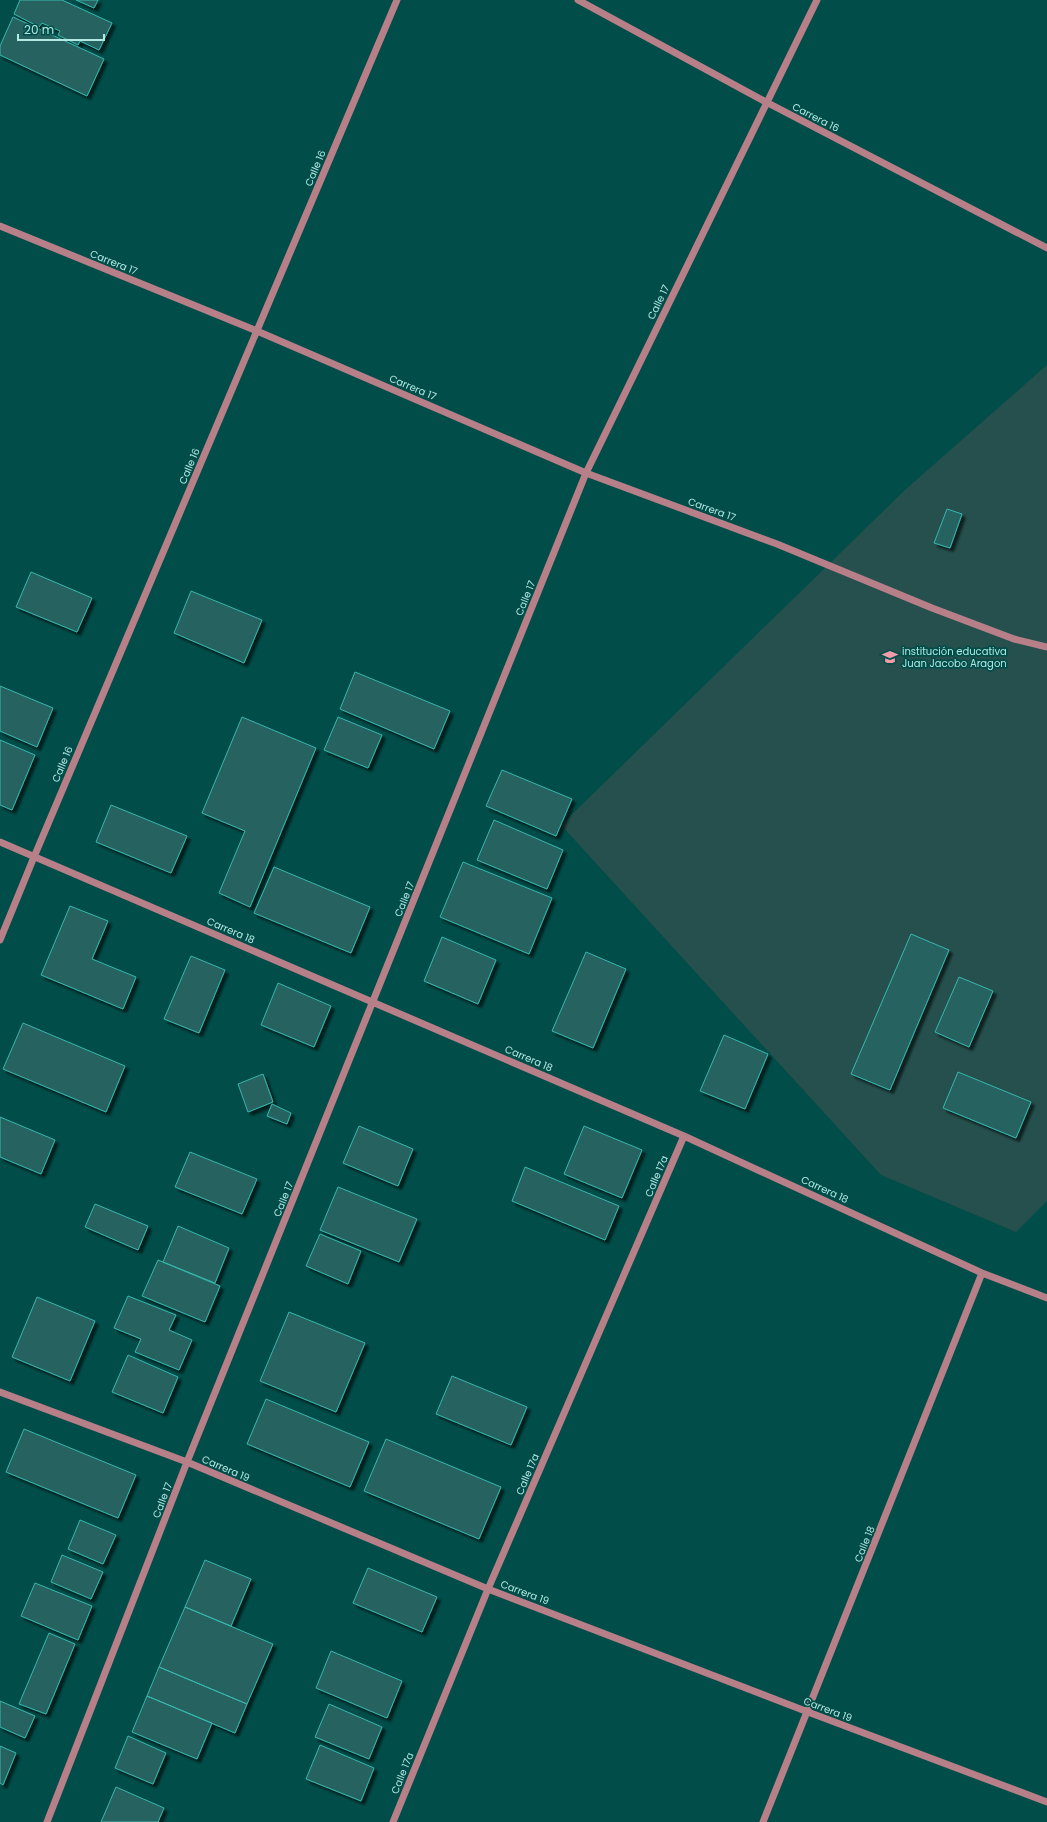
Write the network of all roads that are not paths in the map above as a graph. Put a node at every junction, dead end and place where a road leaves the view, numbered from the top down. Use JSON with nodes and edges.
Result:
{"nodes":[{"id":1,"x":397,"y":0,"type":"edge"},
{"id":2,"x":578,"y":0,"type":"edge"},
{"id":3,"x":817,"y":0,"type":"edge"},
{"id":4,"x":766,"y":102,"type":"junction"},
{"id":5,"x":0,"y":226,"type":"edge"},
{"id":6,"x":1047,"y":248,"type":"edge"},
{"id":7,"x":257,"y":331,"type":"junction"},
{"id":8,"x":586,"y":473,"type":"junction"},
{"id":9,"x":1047,"y":647,"type":"edge"},
{"id":10,"x":0,"y":842,"type":"edge"},
{"id":11,"x":34,"y":856,"type":"junction"},
{"id":12,"x":0,"y":940,"type":"edge"},
{"id":13,"x":373,"y":1002,"type":"junction"},
{"id":14,"x":684,"y":1136,"type":"junction"},
{"id":15,"x":982,"y":1273,"type":"junction"},
{"id":16,"x":1047,"y":1298,"type":"edge"},
{"id":17,"x":0,"y":1392,"type":"edge"},
{"id":18,"x":188,"y":1462,"type":"junction"},
{"id":19,"x":488,"y":1589,"type":"junction"},
{"id":20,"x":808,"y":1712,"type":"junction"},
{"id":21,"x":1047,"y":1802,"type":"edge"},
{"id":22,"x":47,"y":1822,"type":"edge"},
{"id":23,"x":393,"y":1822,"type":"edge"},
{"id":24,"x":763,"y":1822,"type":"edge"}],
"edges":[{"from":1,"to":7,"type":"street","name":"Calle 16"},
{"from":2,"to":4,"type":"street","name":"Carrera 16"},
{"from":3,"to":4,"type":"street","name":"Calle 17"},
{"from":4,"to":6,"type":"street","name":"Carrera 16"},
{"from":4,"to":8,"type":"street","name":"Calle 17"},
{"from":5,"to":7,"type":"street","name":"Carrera 17"},
{"from":7,"to":8,"type":"street","name":"Carrera 17"},
{"from":7,"to":11,"type":"street","name":"Calle 16"},
{"from":8,"to":9,"type":"street","name":"Carrera 17"},
{"from":8,"to":13,"type":"street","name":"Calle 17"},
{"from":10,"to":11,"type":"street","name":"Carrera 18"},
{"from":11,"to":12,"type":"street","name":"Calle 16"},
{"from":11,"to":13,"type":"street","name":"Carrera 18"},
{"from":13,"to":14,"type":"street","name":"Carrera 18"},
{"from":13,"to":18,"type":"street","name":"Calle 17"},
{"from":14,"to":15,"type":"street","name":"Carrera 18"},
{"from":14,"to":19,"type":"street","name":"Calle 17a"},
{"from":15,"to":16,"type":"street","name":"Carrera 18"},
{"from":15,"to":20,"type":"street","name":"Calle 18"},
{"from":17,"to":18,"type":"street","name":"Carrera 19"},
{"from":18,"to":19,"type":"street","name":"Carrera 19"},
{"from":18,"to":22,"type":"street","name":"Calle 17"},
{"from":19,"to":20,"type":"street","name":"Carrera 19"},
{"from":19,"to":23,"type":"street","name":"Calle 17a"},
{"from":20,"to":21,"type":"street","name":"Carrera 19"},
{"from":20,"to":24,"type":"street","name":"Calle 18"}]}
